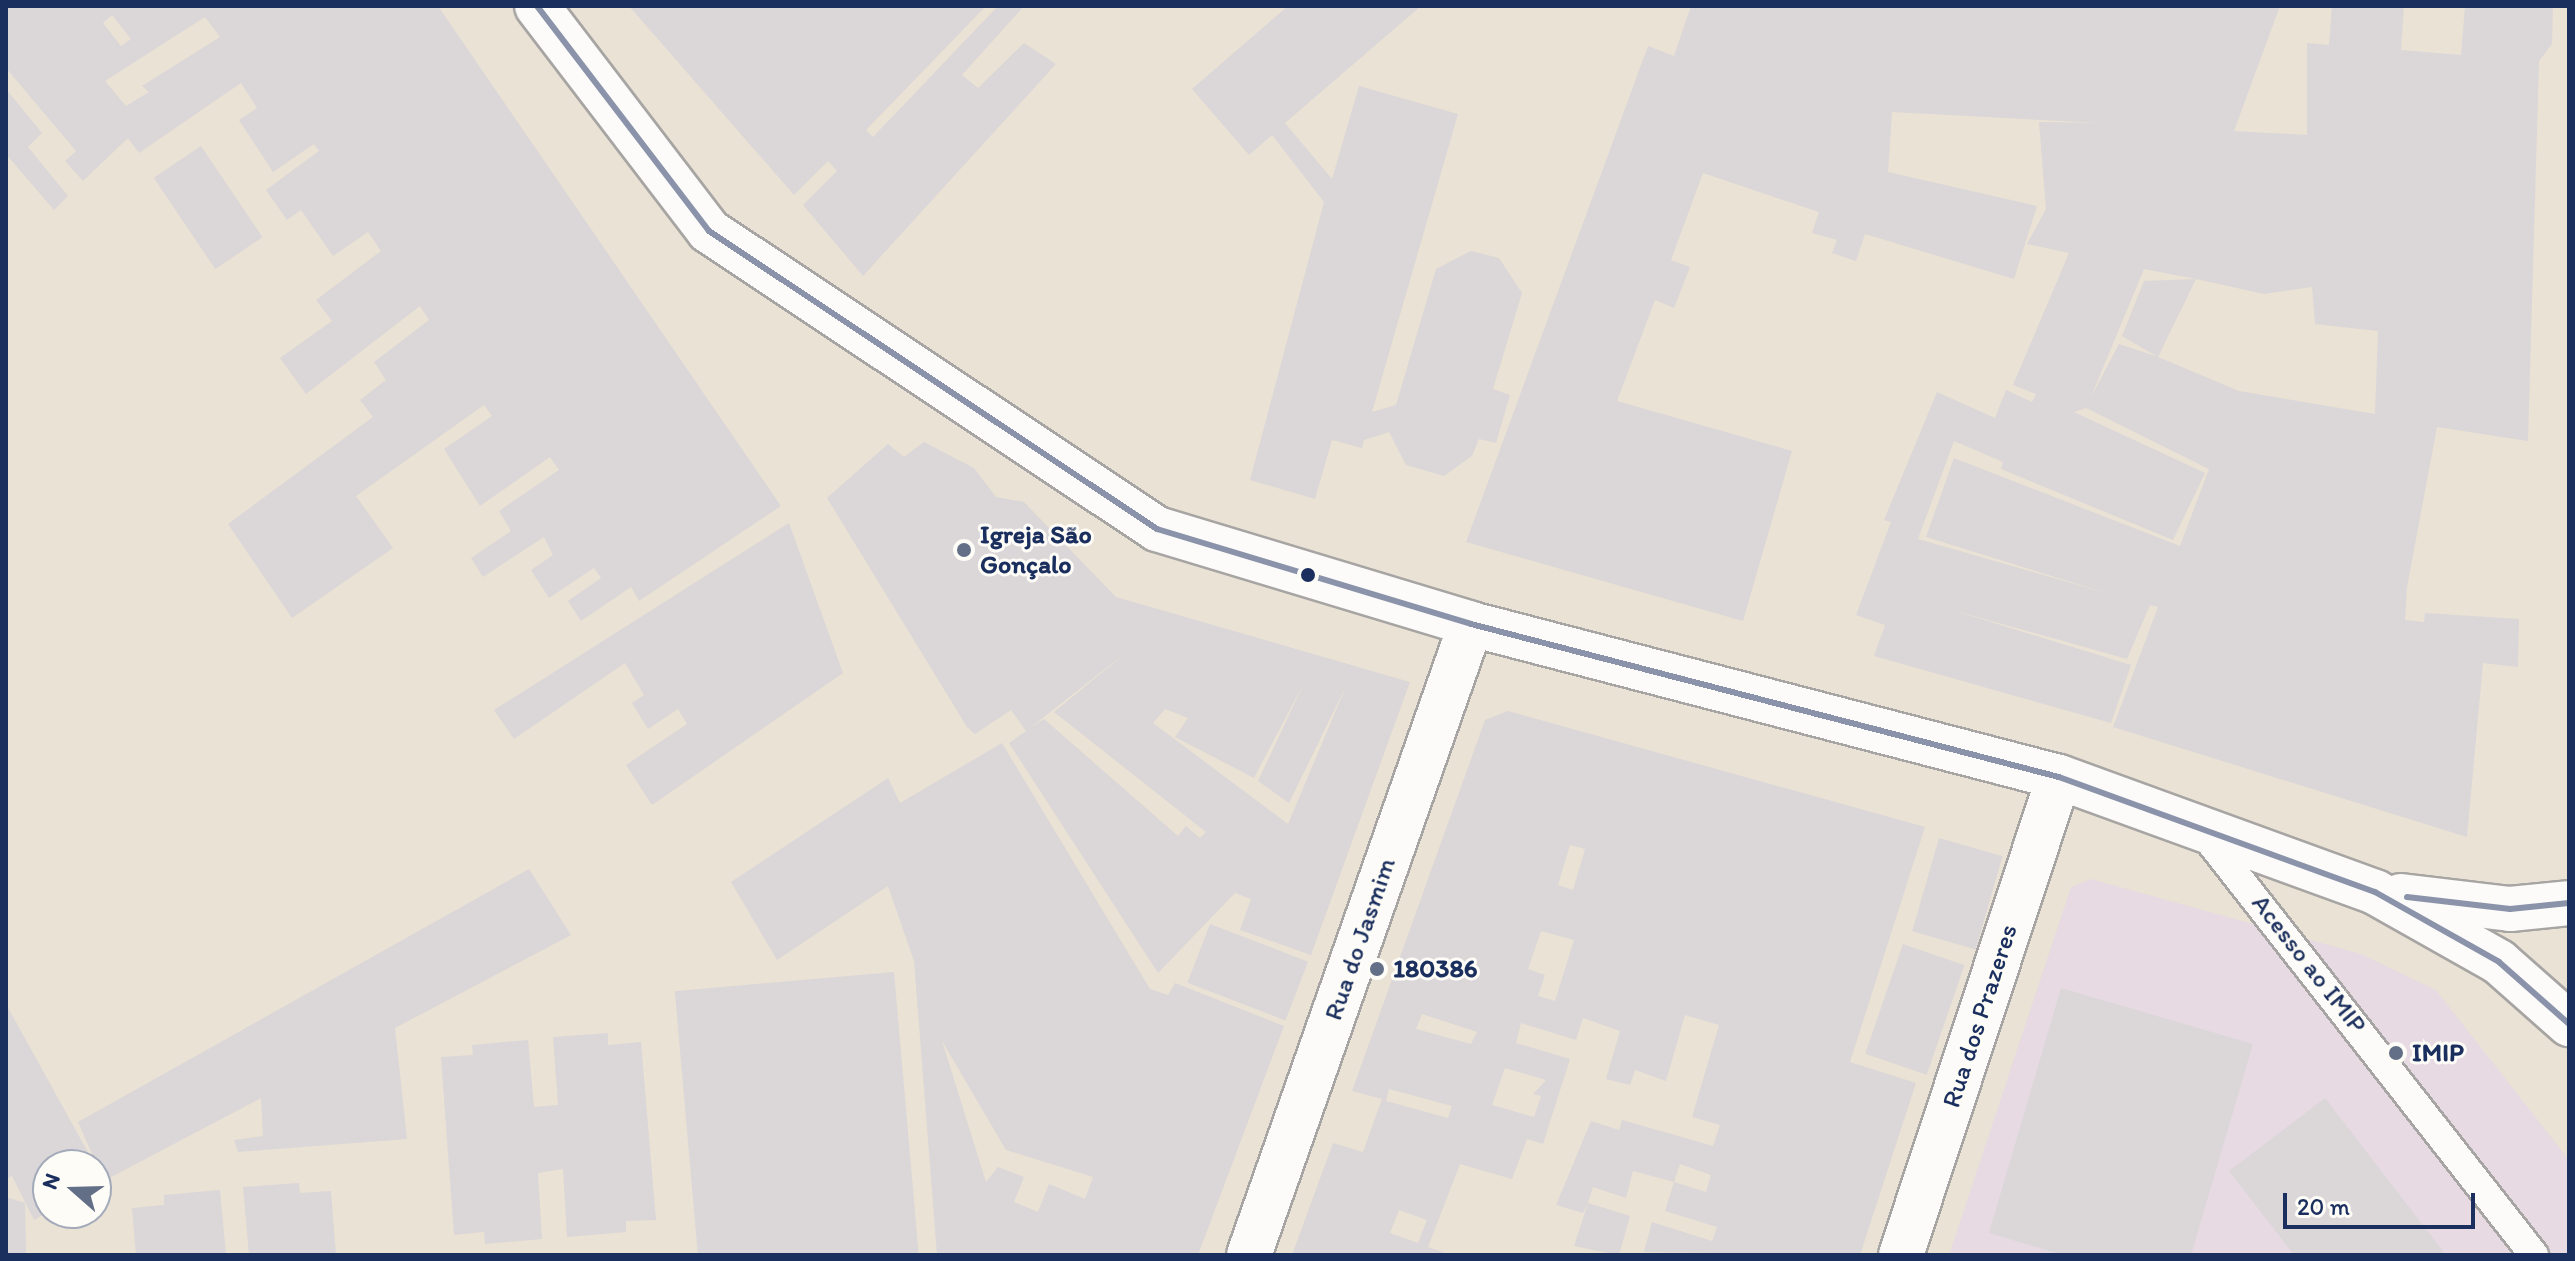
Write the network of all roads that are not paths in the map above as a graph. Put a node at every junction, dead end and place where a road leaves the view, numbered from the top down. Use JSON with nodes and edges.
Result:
{"nodes":[{"id":1,"x":537,"y":6,"type":"edge"},
{"id":2,"x":1471,"y":624,"type":"junction"},
{"id":3,"x":2059,"y":777,"type":"junction"},
{"id":4,"x":2198,"y":827,"type":"junction"},
{"id":5,"x":2375,"y":892,"type":"junction"},
{"id":6,"x":2569,"y":903,"type":"edge"},
{"id":7,"x":2569,"y":1024,"type":"edge"},
{"id":8,"x":1249,"y":1255,"type":"edge"},
{"id":9,"x":1901,"y":1255,"type":"edge"},
{"id":10,"x":2534,"y":1255,"type":"edge"}],
"edges":[{"from":1,"to":2,"type":"street"},
{"from":2,"to":3,"type":"street"},
{"from":2,"to":8,"type":"street","name":"Rua do Jasmim"},
{"from":3,"to":4,"type":"street"},
{"from":3,"to":9,"type":"street","name":"Rua dos Prazeres"},
{"from":4,"to":5,"type":"street"},
{"from":4,"to":10,"type":"lane","name":"Acesso ao IMIP"},
{"from":5,"to":6,"type":"street"},
{"from":5,"to":7,"type":"street"}]}
